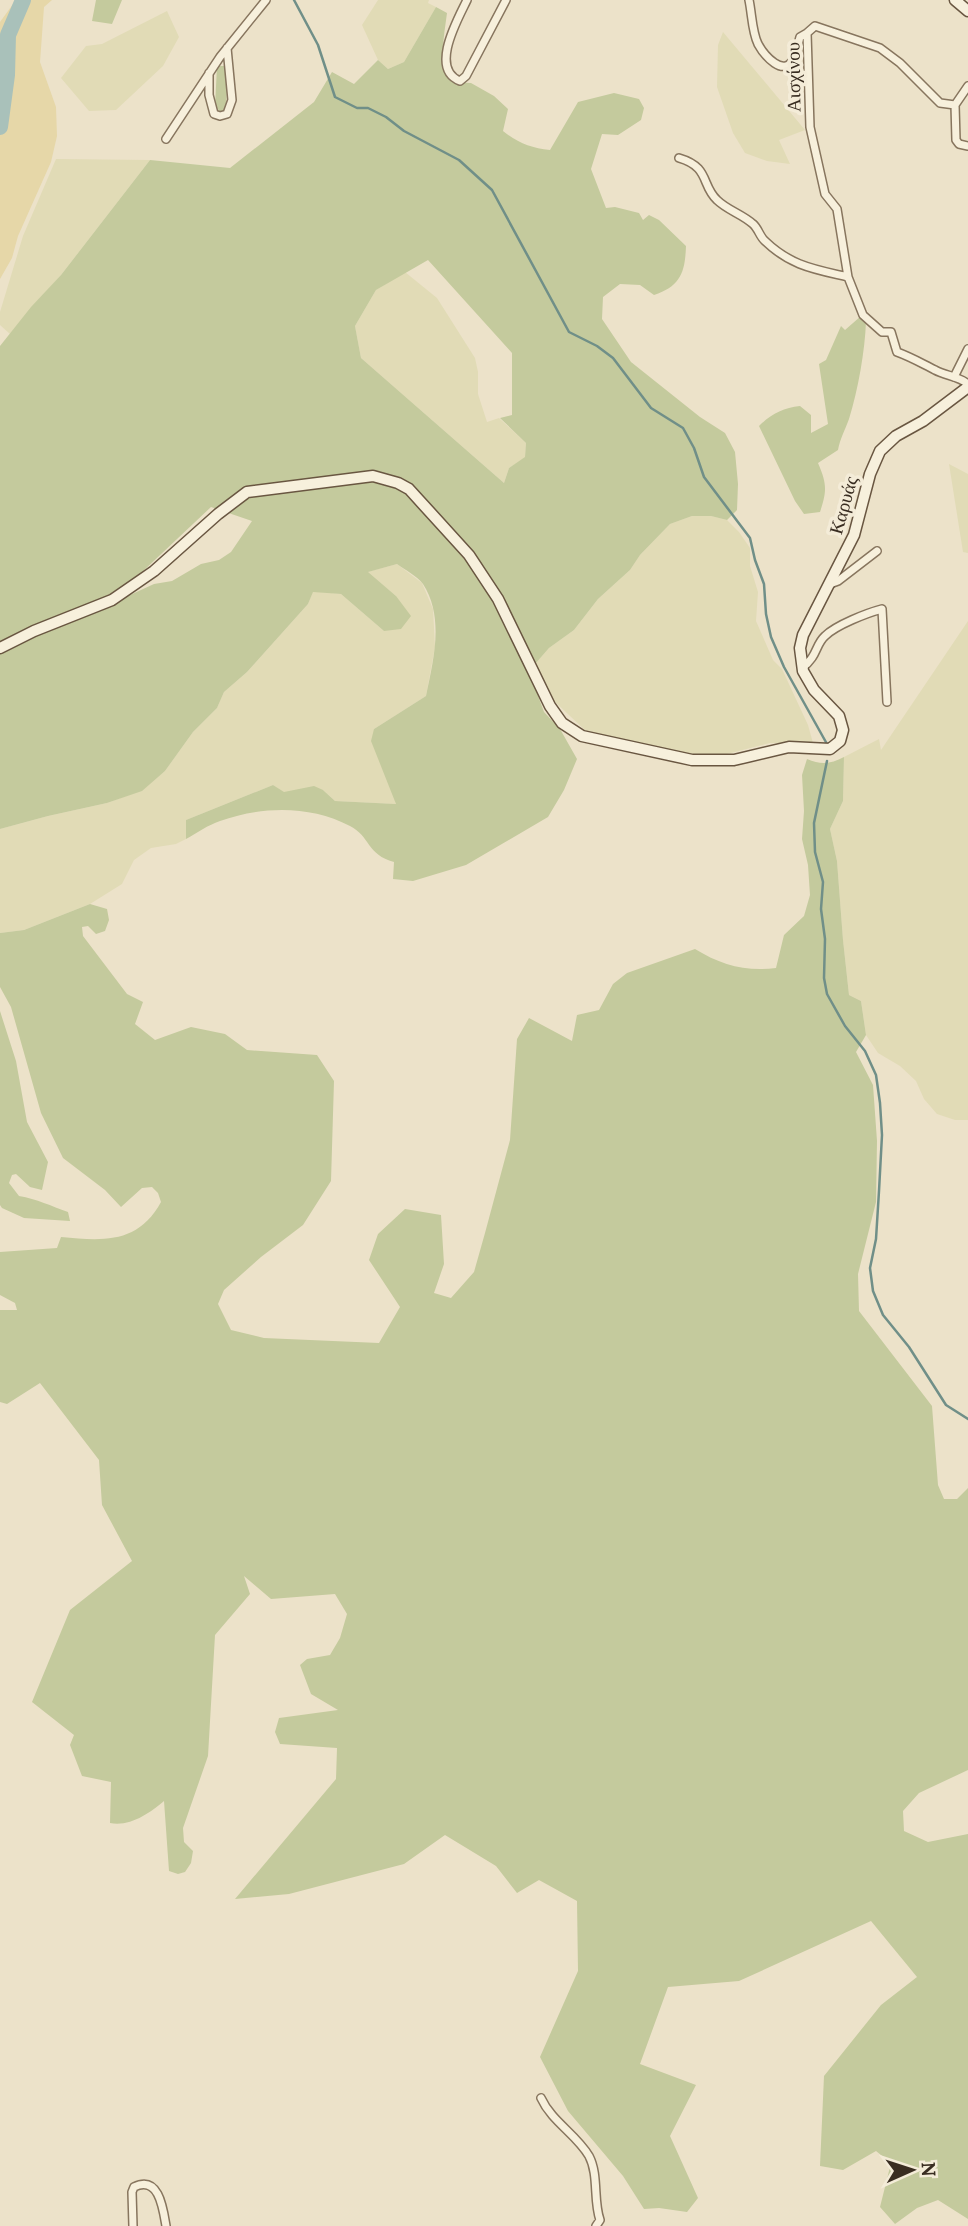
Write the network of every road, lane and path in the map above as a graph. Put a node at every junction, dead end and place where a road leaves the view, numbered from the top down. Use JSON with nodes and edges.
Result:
{"nodes":[{"id":1,"x":266,"y":0,"type":"edge"},
{"id":2,"x":467,"y":0,"type":"edge"},
{"id":3,"x":506,"y":0,"type":"edge"},
{"id":4,"x":749,"y":0,"type":"edge"},
{"id":5,"x":955,"y":0,"type":"edge"},
{"id":6,"x":968,"y":11,"type":"edge"},
{"id":7,"x":807,"y":33,"type":"junction"},
{"id":8,"x":227,"y":48,"type":"junction"},
{"id":9,"x":209,"y":73,"type":"junction"},
{"id":10,"x":968,"y":86,"type":"edge"},
{"id":11,"x":955,"y":105,"type":"junction"},
{"id":12,"x":166,"y":139,"type":"dead end"},
{"id":13,"x":968,"y":146,"type":"edge"},
{"id":14,"x":679,"y":158,"type":"dead end"},
{"id":15,"x":848,"y":277,"type":"junction"},
{"id":16,"x":968,"y":349,"type":"edge"},
{"id":17,"x":954,"y":377,"type":"junction"},
{"id":18,"x":968,"y":386,"type":"edge"},
{"id":19,"x":877,"y":551,"type":"dead end"},
{"id":20,"x":830,"y":584,"type":"junction"},
{"id":21,"x":0,"y":648,"type":"edge"},
{"id":22,"x":803,"y":668,"type":"junction"},
{"id":23,"x":887,"y":702,"type":"dead end"},
{"id":24,"x":541,"y":2098,"type":"dead end"},
{"id":25,"x":133,"y":2226,"type":"edge"},
{"id":26,"x":166,"y":2226,"type":"edge"},
{"id":27,"x":596,"y":2226,"type":"edge"}],
"edges":[{"from":1,"to":8,"type":"street"},
{"from":2,"to":3,"type":"street"},
{"from":4,"to":7,"type":"street"},
{"from":5,"to":6,"type":"street"},
{"from":7,"to":11,"type":"street","name":"Αισχίνου"},
{"from":7,"to":15,"type":"street","name":"Αισχίνου"},
{"from":8,"to":9,"type":"street"},
{"from":8,"to":9,"type":"street"},
{"from":9,"to":12,"type":"street"},
{"from":10,"to":11,"type":"street"},
{"from":11,"to":13,"type":"street"},
{"from":14,"to":15,"type":"street"},
{"from":15,"to":17,"type":"street","name":"Αισχίνου"},
{"from":16,"to":17,"type":"street"},
{"from":17,"to":18,"type":"street","name":"Αισχίνου"},
{"from":18,"to":20,"type":"street","name":"Καρυάς"},
{"from":19,"to":20,"type":"street"},
{"from":20,"to":22,"type":"street","name":"Καρυάς"},
{"from":21,"to":22,"type":"street"},
{"from":22,"to":23,"type":"street"},
{"from":24,"to":27,"type":"street"},
{"from":25,"to":26,"type":"street"}]}
